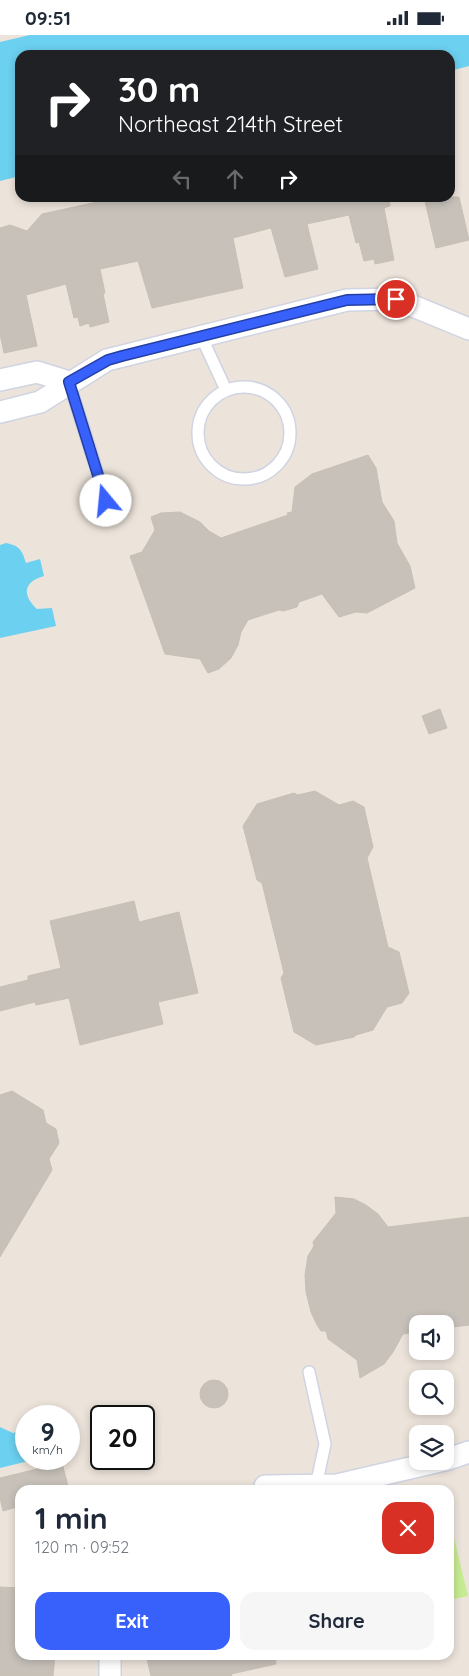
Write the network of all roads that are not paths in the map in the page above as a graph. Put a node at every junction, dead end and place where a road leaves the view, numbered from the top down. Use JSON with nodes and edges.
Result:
{"nodes":[{"id":1,"x":469,"y":329,"type":"edge"},
{"id":2,"x":201,"y":336,"type":"junction"},
{"id":3,"x":0,"y":380,"type":"edge"},
{"id":4,"x":69,"y":382,"type":"junction"},
{"id":5,"x":226,"y":390,"type":"junction"},
{"id":6,"x":0,"y":412,"type":"edge"},
{"id":7,"x":106,"y":501,"type":"dead end"},
{"id":8,"x":308,"y":1371,"type":"dead end"},
{"id":9,"x":469,"y":1452,"type":"edge"},
{"id":10,"x":454,"y":1456,"type":"edge"},
{"id":11,"x":409,"y":1468,"type":"edge"},
{"id":12,"x":316,"y":1485,"type":"edge"},
{"id":13,"x":336,"y":1485,"type":"edge"},
{"id":14,"x":110,"y":1660,"type":"edge"},
{"id":15,"x":110,"y":1676,"type":"edge"}],
"edges":[{"from":1,"to":2,"type":"street"},
{"from":2,"to":4,"type":"street"},
{"from":2,"to":5,"type":"lane"},
{"from":3,"to":4,"type":"street"},
{"from":4,"to":6,"type":"street"},
{"from":4,"to":7,"type":"lane"},
{"from":5,"to":5,"type":"lane"},
{"from":8,"to":12,"type":"lane"},
{"from":9,"to":10,"type":"street"},
{"from":11,"to":13,"type":"street"},
{"from":14,"to":15,"type":"street"}]}
